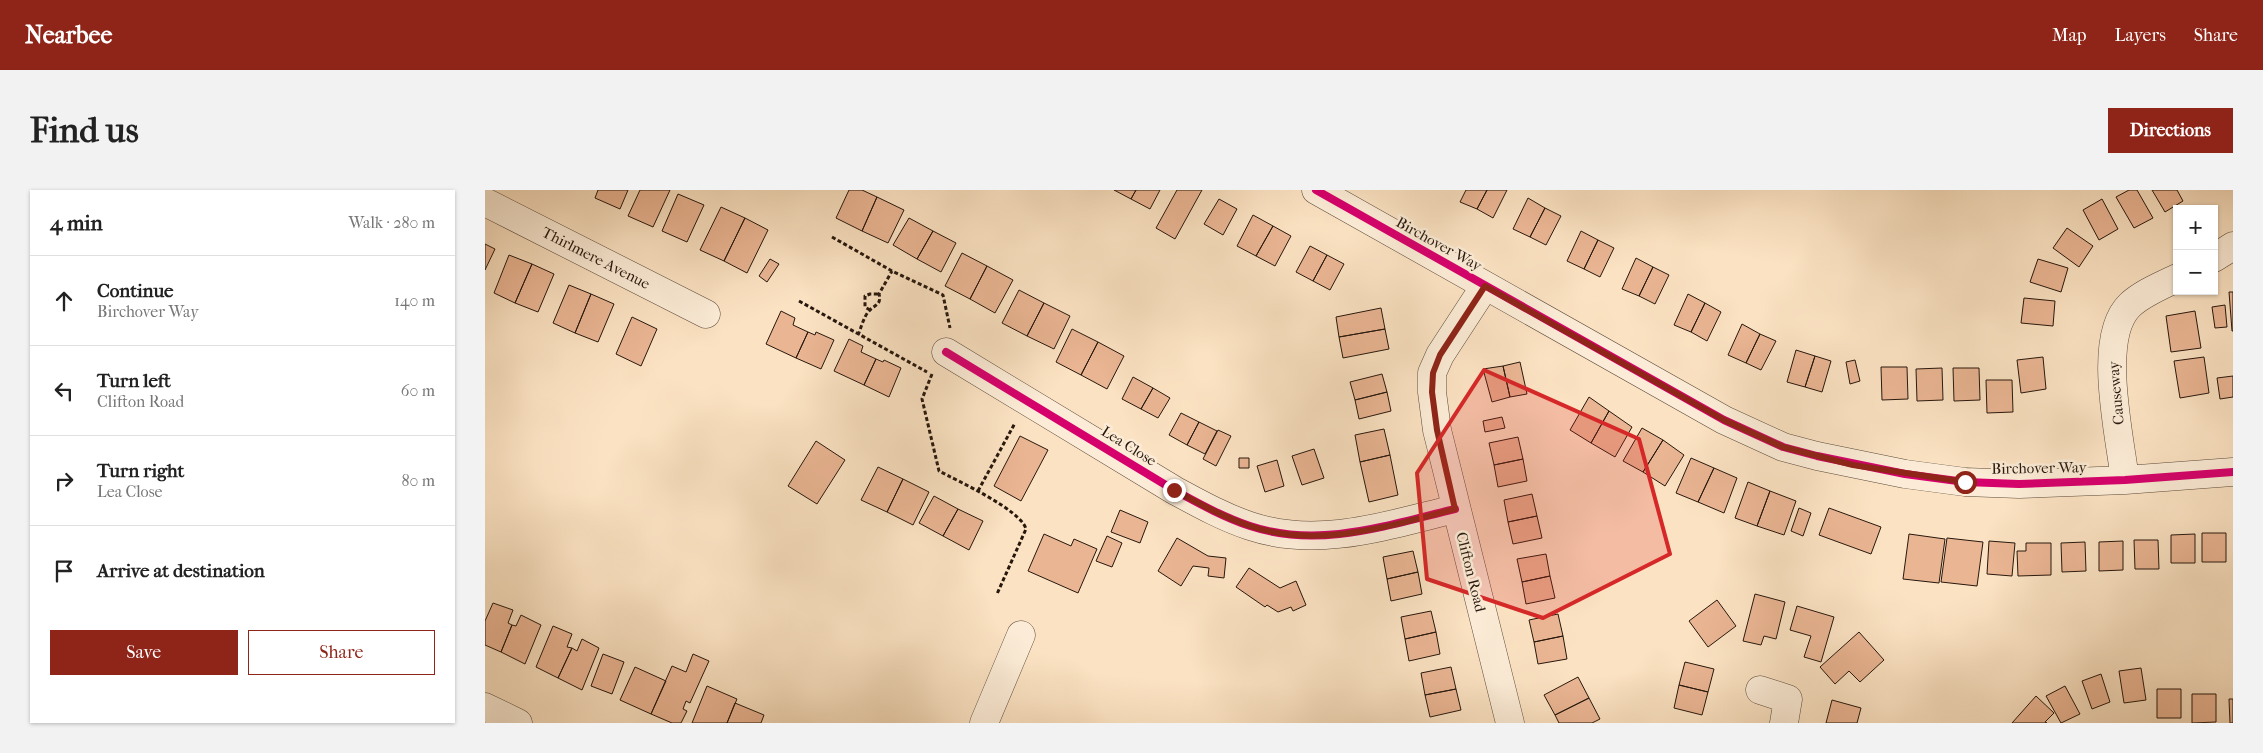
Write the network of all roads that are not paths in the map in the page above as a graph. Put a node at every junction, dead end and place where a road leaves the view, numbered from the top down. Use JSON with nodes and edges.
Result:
{"nodes":[{"id":1,"x":1315,"y":190,"type":"edge"},
{"id":2,"x":485,"y":202,"type":"edge"},
{"id":3,"x":2233,"y":246,"type":"edge"},
{"id":4,"x":2218,"y":255,"type":"edge"},
{"id":5,"x":2173,"y":280,"type":"edge"},
{"id":6,"x":1485,"y":286,"type":"junction"},
{"id":7,"x":707,"y":314,"type":"dead end"},
{"id":8,"x":946,"y":352,"type":"road end"},
{"id":9,"x":2233,"y":472,"type":"edge"},
{"id":10,"x":2125,"y":480,"type":"junction"},
{"id":11,"x":1455,"y":509,"type":"junction"},
{"id":12,"x":1021,"y":635,"type":"dead end"},
{"id":13,"x":1760,"y":690,"type":"dead end"},
{"id":14,"x":485,"y":707,"type":"edge"},
{"id":15,"x":518,"y":723,"type":"edge"},
{"id":16,"x":984,"y":723,"type":"edge"},
{"id":17,"x":1510,"y":723,"type":"edge"},
{"id":18,"x":1784,"y":723,"type":"edge"}],
"edges":[{"from":1,"to":6,"type":"street","name":"Birchover Way"},
{"from":2,"to":7,"type":"street","name":"Thirlmere Avenue"},
{"from":3,"to":4,"type":"street"},
{"from":5,"to":10,"type":"street","name":"Causeway"},
{"from":6,"to":10,"type":"street","name":"Birchover Way"},
{"from":6,"to":11,"type":"street","name":"Clifton Road"},
{"from":8,"to":11,"type":"street","name":"Lea Close"},
{"from":9,"to":10,"type":"street","name":"Birchover Way"},
{"from":11,"to":17,"type":"street","name":"Clifton Road"},
{"from":12,"to":16,"type":"street"},
{"from":13,"to":18,"type":"street"},
{"from":14,"to":15,"type":"street"}]}
